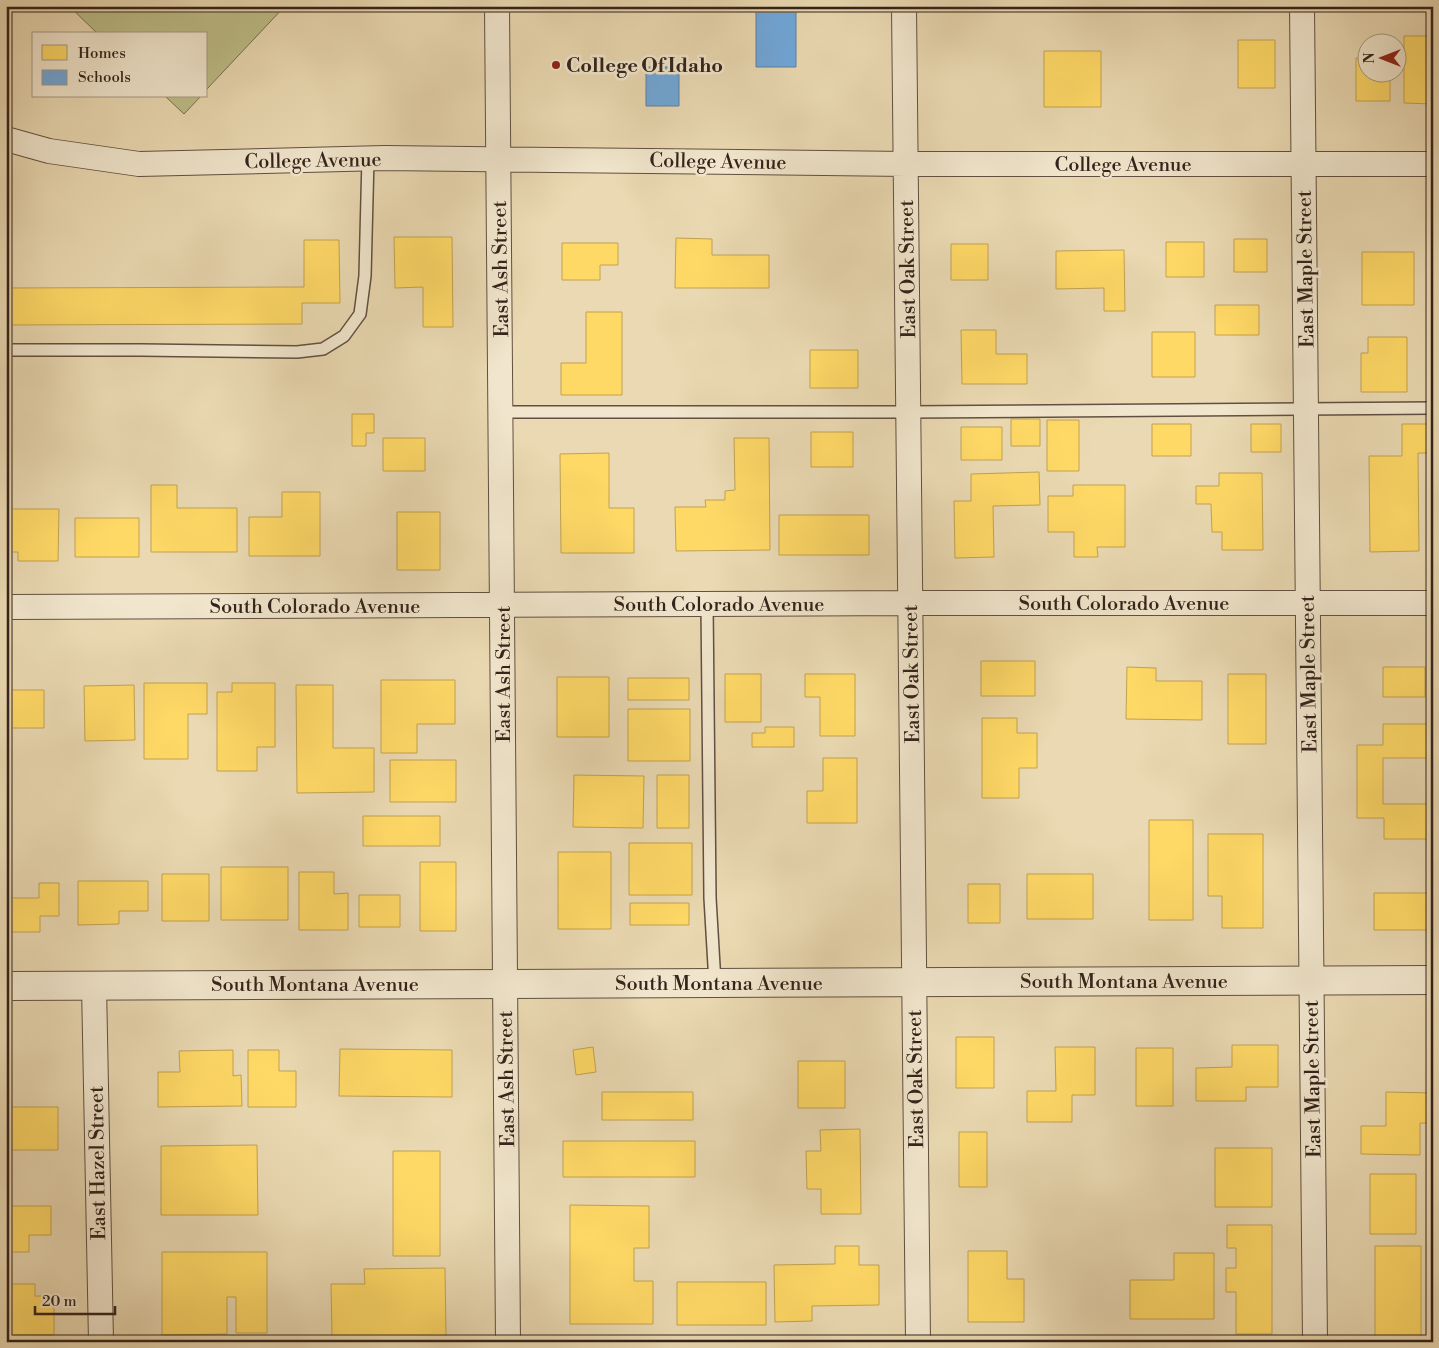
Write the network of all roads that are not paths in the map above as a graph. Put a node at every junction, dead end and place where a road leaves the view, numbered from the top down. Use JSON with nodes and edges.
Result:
{"nodes":[{"id":1,"x":497,"y":6,"type":"edge"},
{"id":2,"x":904,"y":6,"type":"edge"},
{"id":3,"x":1302,"y":6,"type":"edge"},
{"id":4,"x":6,"y":139,"type":"edge"},
{"id":5,"x":368,"y":158,"type":"junction"},
{"id":6,"x":498,"y":159,"type":"junction"},
{"id":7,"x":906,"y":164,"type":"junction"},
{"id":8,"x":1304,"y":164,"type":"junction"},
{"id":9,"x":1433,"y":164,"type":"edge"},
{"id":10,"x":6,"y":350,"type":"edge"},
{"id":11,"x":1433,"y":408,"type":"edge"},
{"id":12,"x":1306,"y":409,"type":"junction"},
{"id":13,"x":501,"y":412,"type":"junction"},
{"id":14,"x":908,"y":412,"type":"junction"},
{"id":15,"x":910,"y":603,"type":"junction"},
{"id":16,"x":1308,"y":603,"type":"junction"},
{"id":17,"x":1433,"y":603,"type":"edge"},
{"id":18,"x":707,"y":604,"type":"junction"},
{"id":19,"x":502,"y":605,"type":"junction"},
{"id":20,"x":6,"y":607,"type":"edge"},
{"id":21,"x":1311,"y":980,"type":"junction"},
{"id":22,"x":1433,"y":980,"type":"edge"},
{"id":23,"x":715,"y":982,"type":"junction"},
{"id":24,"x":914,"y":982,"type":"junction"},
{"id":25,"x":505,"y":984,"type":"junction"},
{"id":26,"x":94,"y":985,"type":"junction"},
{"id":27,"x":6,"y":986,"type":"edge"},
{"id":28,"x":101,"y":1342,"type":"edge"},
{"id":29,"x":508,"y":1342,"type":"edge"},
{"id":30,"x":918,"y":1342,"type":"edge"},
{"id":31,"x":1315,"y":1342,"type":"edge"}],
"edges":[{"from":1,"to":6,"type":"street","name":"East Ash Street"},
{"from":2,"to":7,"type":"street","name":"East Oak Street"},
{"from":3,"to":8,"type":"street","name":"East Maple Street"},
{"from":4,"to":5,"type":"street","name":"College Avenue"},
{"from":5,"to":6,"type":"street","name":"College Avenue"},
{"from":5,"to":10,"type":"lane"},
{"from":6,"to":7,"type":"street","name":"College Avenue"},
{"from":6,"to":13,"type":"street","name":"East Ash Street"},
{"from":7,"to":8,"type":"street","name":"College Avenue"},
{"from":7,"to":14,"type":"street","name":"East Oak Street"},
{"from":8,"to":9,"type":"street","name":"College Avenue"},
{"from":8,"to":12,"type":"street","name":"East Maple Street"},
{"from":11,"to":12,"type":"lane"},
{"from":12,"to":14,"type":"lane"},
{"from":12,"to":16,"type":"street","name":"East Maple Street"},
{"from":13,"to":14,"type":"lane"},
{"from":13,"to":19,"type":"street","name":"East Ash Street"},
{"from":14,"to":15,"type":"street","name":"East Oak Street"},
{"from":15,"to":16,"type":"street","name":"South Colorado Avenue"},
{"from":15,"to":18,"type":"street","name":"South Colorado Avenue"},
{"from":15,"to":24,"type":"street","name":"East Oak Street"},
{"from":16,"to":17,"type":"street","name":"South Colorado Avenue"},
{"from":16,"to":21,"type":"street","name":"East Maple Street"},
{"from":18,"to":19,"type":"street","name":"South Colorado Avenue"},
{"from":18,"to":23,"type":"lane"},
{"from":19,"to":20,"type":"street","name":"South Colorado Avenue"},
{"from":19,"to":25,"type":"street","name":"East Ash Street"},
{"from":21,"to":22,"type":"street","name":"South Montana Avenue"},
{"from":21,"to":24,"type":"street","name":"South Montana Avenue"},
{"from":21,"to":31,"type":"street","name":"East Maple Street"},
{"from":23,"to":24,"type":"street","name":"South Montana Avenue"},
{"from":23,"to":25,"type":"street","name":"South Montana Avenue"},
{"from":24,"to":30,"type":"street","name":"East Oak Street"},
{"from":25,"to":26,"type":"street","name":"South Montana Avenue"},
{"from":25,"to":29,"type":"street","name":"East Ash Street"},
{"from":26,"to":27,"type":"street","name":"South Montana Avenue"},
{"from":26,"to":28,"type":"street","name":"East Hazel Street"}]}
